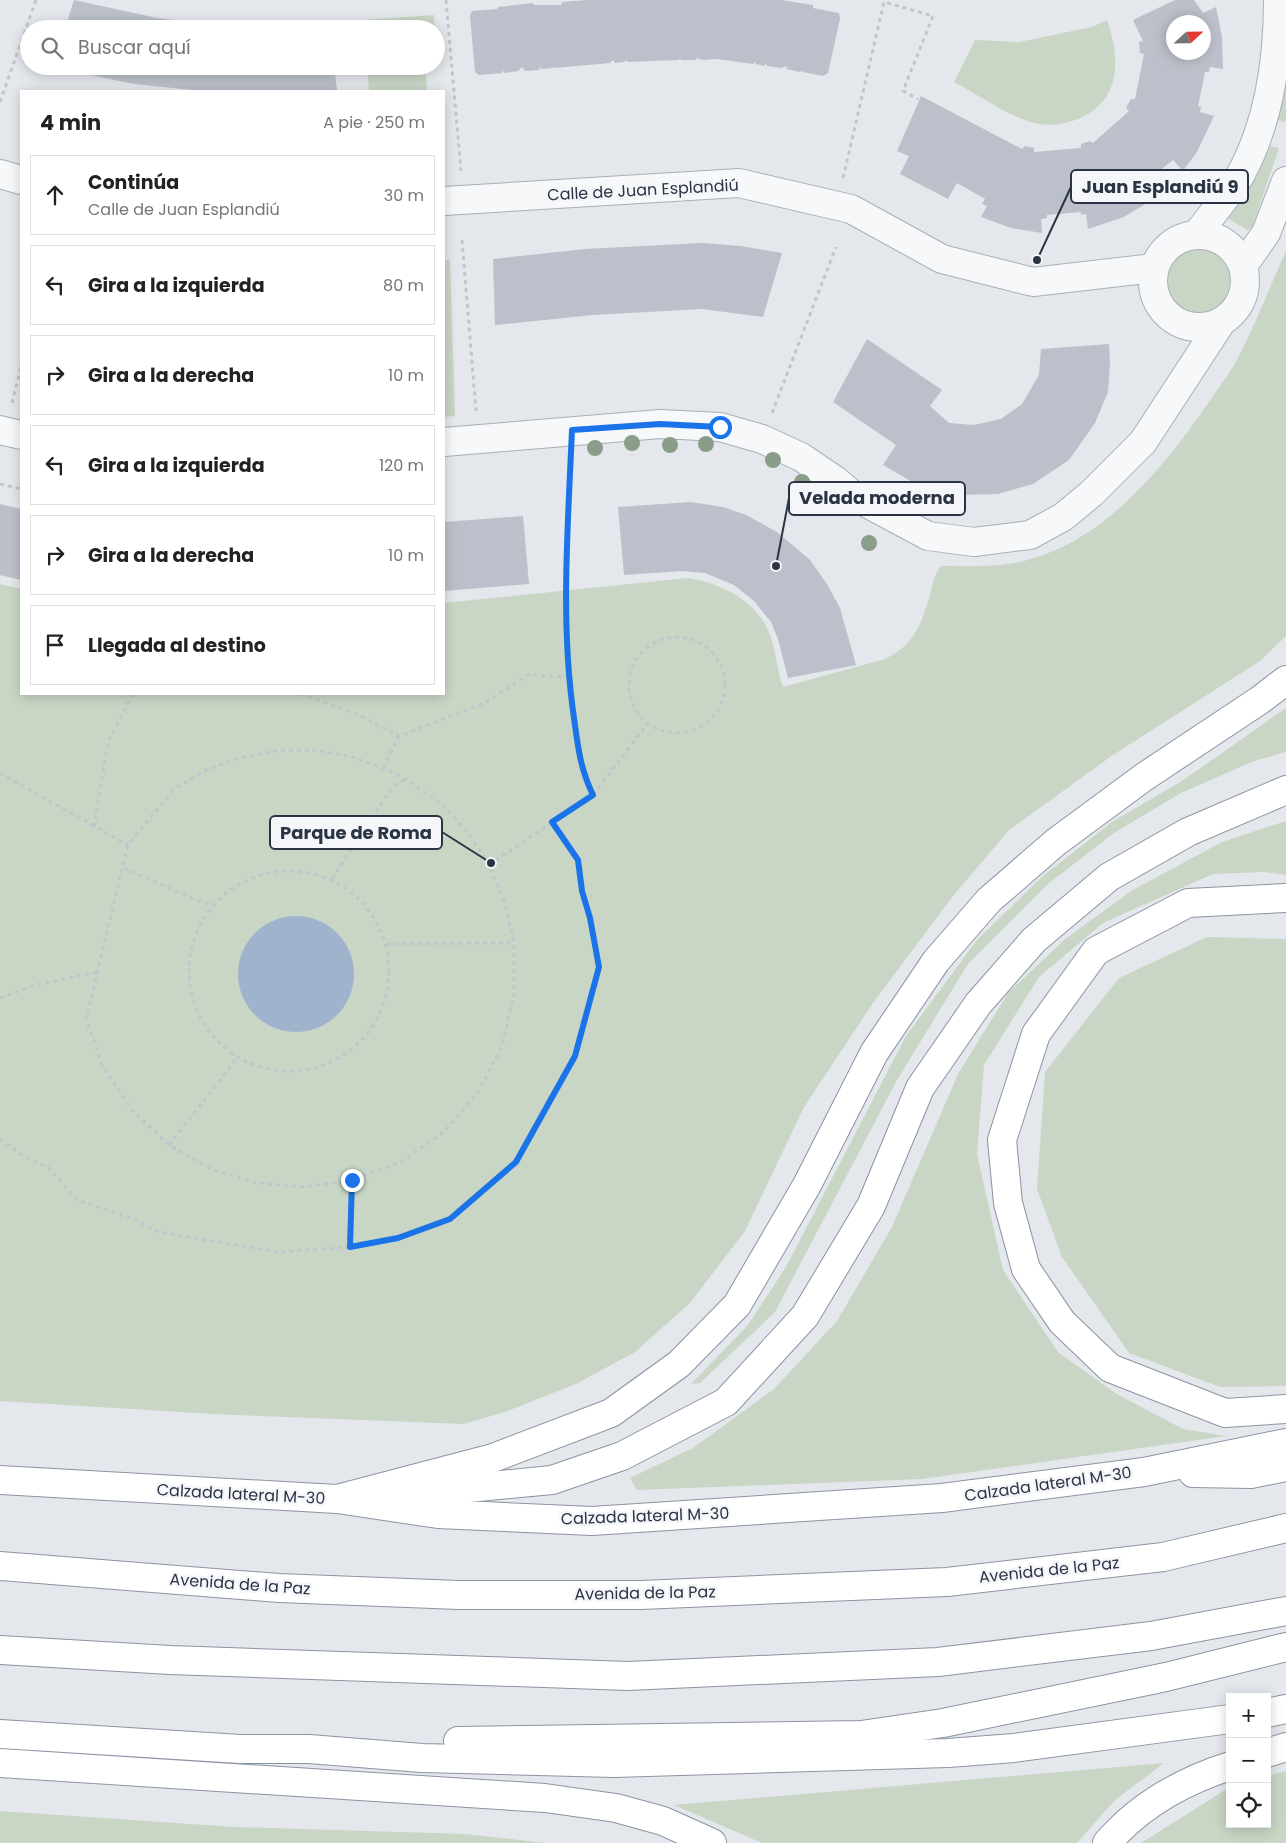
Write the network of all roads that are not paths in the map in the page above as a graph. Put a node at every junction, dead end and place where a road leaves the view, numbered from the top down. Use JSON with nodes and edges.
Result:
{"nodes":[{"id":1,"x":1278,"y":0,"type":"edge"},
{"id":2,"x":0,"y":174,"type":"edge"},
{"id":3,"x":20,"y":180,"type":"edge"},
{"id":4,"x":1286,"y":181,"type":"edge"},
{"id":5,"x":445,"y":201,"type":"edge"},
{"id":6,"x":1196,"y":234,"type":"junction"},
{"id":7,"x":1243,"y":266,"type":"junction"},
{"id":8,"x":1154,"y":268,"type":"junction"},
{"id":9,"x":1222,"y":321,"type":"junction"},
{"id":10,"x":445,"y":442,"type":"edge"},
{"id":11,"x":1286,"y":680,"type":"edge"},
{"id":12,"x":1286,"y":790,"type":"edge"},
{"id":13,"x":1286,"y":898,"type":"edge"},
{"id":14,"x":1286,"y":1409,"type":"edge"},
{"id":15,"x":1286,"y":1443,"type":"edge"},
{"id":16,"x":1286,"y":1467,"type":"edge"},
{"id":17,"x":1144,"y":1472,"type":"junction"},
{"id":18,"x":0,"y":1480,"type":"edge"},
{"id":19,"x":337,"y":1499,"type":"junction"},
{"id":20,"x":1286,"y":1528,"type":"edge"},
{"id":21,"x":0,"y":1566,"type":"edge"},
{"id":22,"x":1286,"y":1611,"type":"edge"},
{"id":23,"x":1286,"y":1648,"type":"edge"},
{"id":24,"x":0,"y":1650,"type":"edge"},
{"id":25,"x":1286,"y":1709,"type":"edge"},
{"id":26,"x":1271,"y":1712,"type":"edge"},
{"id":27,"x":1226,"y":1720,"type":"edge"},
{"id":28,"x":0,"y":1734,"type":"edge"},
{"id":29,"x":1286,"y":1747,"type":"edge"},
{"id":30,"x":309,"y":1749,"type":"junction"},
{"id":31,"x":1271,"y":1752,"type":"edge"},
{"id":32,"x":0,"y":1763,"type":"edge"},
{"id":33,"x":1226,"y":1767,"type":"edge"},
{"id":34,"x":712,"y":1843,"type":"edge"},
{"id":35,"x":1107,"y":1843,"type":"edge"}],
"edges":[{"from":1,"to":6,"type":"street"},
{"from":2,"to":3,"type":"street"},
{"from":4,"to":7,"type":"street"},
{"from":5,"to":8,"type":"street","name":"Calle de Juan Esplandiú"},
{"from":6,"to":7,"type":"street"},
{"from":6,"to":8,"type":"street"},
{"from":7,"to":9,"type":"street"},
{"from":8,"to":9,"type":"street"},
{"from":9,"to":10,"type":"street"},
{"from":11,"to":19,"type":"highway"},
{"from":12,"to":19,"type":"highway"},
{"from":13,"to":14,"type":"highway"},
{"from":15,"to":17,"type":"highway","name":"Calzada lateral M-30"},
{"from":16,"to":17,"type":"highway"},
{"from":17,"to":19,"type":"highway","name":"Calzada lateral M-30"},
{"from":18,"to":19,"type":"highway","name":"Calzada lateral M-30"},
{"from":20,"to":21,"type":"highway","name":"Avenida de la Paz"},
{"from":22,"to":24,"type":"highway"},
{"from":23,"to":30,"type":"highway"},
{"from":25,"to":26,"type":"highway"},
{"from":27,"to":30,"type":"highway"},
{"from":28,"to":30,"type":"highway"},
{"from":29,"to":31,"type":"highway"},
{"from":32,"to":34,"type":"highway"},
{"from":33,"to":35,"type":"highway"}]}
